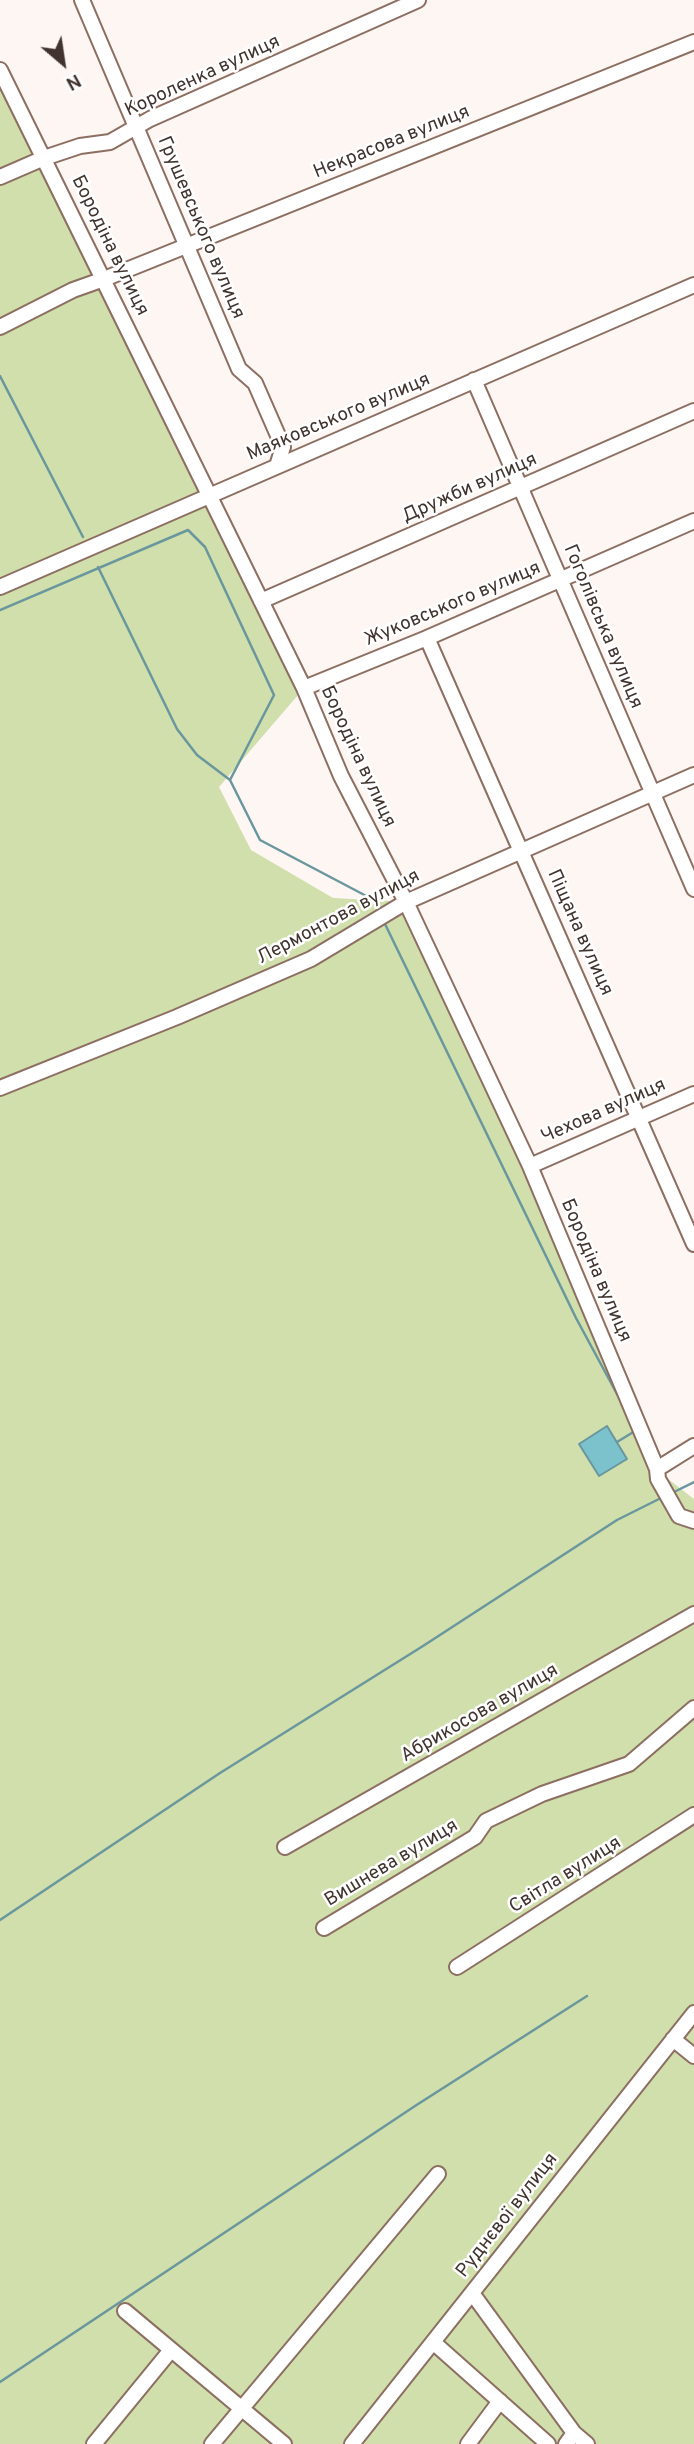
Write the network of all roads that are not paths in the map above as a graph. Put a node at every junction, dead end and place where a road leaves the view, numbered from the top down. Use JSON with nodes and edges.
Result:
{"nodes":[{"id":1,"x":82,"y":0,"type":"edge"},
{"id":2,"x":418,"y":0,"type":"edge"},
{"id":3,"x":694,"y":42,"type":"edge"},
{"id":4,"x":0,"y":70,"type":"edge"},
{"id":5,"x":136,"y":127,"type":"junction"},
{"id":6,"x":44,"y":158,"type":"junction"},
{"id":7,"x":0,"y":177,"type":"edge"},
{"id":8,"x":188,"y":245,"type":"junction"},
{"id":9,"x":104,"y":279,"type":"junction"},
{"id":10,"x":694,"y":285,"type":"edge"},
{"id":11,"x":0,"y":327,"type":"edge"},
{"id":12,"x":474,"y":380,"type":"junction"},
{"id":13,"x":694,"y":411,"type":"edge"},
{"id":14,"x":277,"y":466,"type":"junction"},
{"id":15,"x":521,"y":487,"type":"junction"},
{"id":16,"x":209,"y":495,"type":"junction"},
{"id":17,"x":694,"y":521,"type":"edge"},
{"id":18,"x":561,"y":580,"type":"junction"},
{"id":19,"x":0,"y":587,"type":"edge"},
{"id":20,"x":261,"y":601,"type":"junction"},
{"id":21,"x":427,"y":638,"type":"junction"},
{"id":22,"x":304,"y":688,"type":"junction"},
{"id":23,"x":694,"y":775,"type":"edge"},
{"id":24,"x":652,"y":794,"type":"junction"},
{"id":25,"x":522,"y":851,"type":"junction"},
{"id":26,"x":694,"y":889,"type":"edge"},
{"id":27,"x":406,"y":902,"type":"junction"},
{"id":28,"x":0,"y":1088,"type":"edge"},
{"id":29,"x":694,"y":1094,"type":"edge"},
{"id":30,"x":639,"y":1118,"type":"junction"},
{"id":31,"x":530,"y":1166,"type":"junction"},
{"id":32,"x":694,"y":1244,"type":"edge"},
{"id":33,"x":694,"y":1446,"type":"edge"},
{"id":34,"x":658,"y":1474,"type":"junction"},
{"id":35,"x":694,"y":1521,"type":"edge"},
{"id":36,"x":694,"y":1614,"type":"edge"},
{"id":37,"x":694,"y":1708,"type":"edge"},
{"id":38,"x":694,"y":1815,"type":"edge"},
{"id":39,"x":285,"y":1847,"type":"dead end"},
{"id":40,"x":324,"y":1928,"type":"dead end"},
{"id":41,"x":457,"y":1967,"type":"dead end"},
{"id":42,"x":694,"y":2012,"type":"edge"},
{"id":43,"x":673,"y":2039,"type":"junction"},
{"id":44,"x":694,"y":2056,"type":"edge"},
{"id":45,"x":438,"y":2174,"type":"dead end"},
{"id":46,"x":472,"y":2293,"type":"junction"},
{"id":47,"x":125,"y":2311,"type":"dead end"},
{"id":48,"x":433,"y":2342,"type":"junction"},
{"id":49,"x":172,"y":2350,"type":"junction"},
{"id":50,"x":500,"y":2401,"type":"junction"},
{"id":51,"x":242,"y":2409,"type":"junction"},
{"id":52,"x":570,"y":2438,"type":"edge"},
{"id":53,"x":94,"y":2444,"type":"edge"},
{"id":54,"x":212,"y":2444,"type":"edge"},
{"id":55,"x":284,"y":2444,"type":"edge"},
{"id":56,"x":352,"y":2444,"type":"edge"},
{"id":57,"x":468,"y":2444,"type":"edge"},
{"id":58,"x":548,"y":2444,"type":"edge"},
{"id":59,"x":587,"y":2444,"type":"edge"}],
"edges":[{"from":1,"to":5,"type":"street","name":"Грушевського вулиця"},
{"from":2,"to":5,"type":"street","name":"Короленка вулиця"},
{"from":3,"to":8,"type":"street","name":"Некрасова вулиця"},
{"from":4,"to":6,"type":"street","name":"Бородіна вулиця"},
{"from":5,"to":6,"type":"street","name":"Короленка вулиця"},
{"from":5,"to":8,"type":"street","name":"Грушевського вулиця"},
{"from":6,"to":7,"type":"street","name":"Короленка вулиця"},
{"from":6,"to":9,"type":"street","name":"Бородіна вулиця"},
{"from":8,"to":9,"type":"street","name":"Некрасова вулиця"},
{"from":8,"to":14,"type":"street","name":"Грушевського вулиця"},
{"from":9,"to":11,"type":"street","name":"Некрасова вулиця"},
{"from":9,"to":16,"type":"street","name":"Бородіна вулиця"},
{"from":10,"to":12,"type":"street","name":"Маяковського вулиця"},
{"from":12,"to":14,"type":"street","name":"Маяковського вулиця"},
{"from":12,"to":15,"type":"street","name":"Гоголівська вулиця"},
{"from":13,"to":15,"type":"street","name":"Дружби вулиця"},
{"from":14,"to":16,"type":"street","name":"Маяковського вулиця"},
{"from":15,"to":18,"type":"street","name":"Гоголівська вулиця"},
{"from":15,"to":20,"type":"street","name":"Дружби вулиця"},
{"from":16,"to":19,"type":"street","name":"Маяковського вулиця"},
{"from":16,"to":20,"type":"street","name":"Бородіна вулиця"},
{"from":17,"to":18,"type":"street","name":"Жуковського вулиця"},
{"from":18,"to":21,"type":"street","name":"Жуковського вулиця"},
{"from":18,"to":24,"type":"street","name":"Гоголівська вулиця"},
{"from":20,"to":22,"type":"street","name":"Бородіна вулиця"},
{"from":21,"to":22,"type":"street","name":"Жуковського вулиця"},
{"from":21,"to":25,"type":"street","name":"Піщана вулиця"},
{"from":22,"to":27,"type":"street","name":"Бородіна вулиця"},
{"from":23,"to":24,"type":"street","name":"Лермонтова вулиця"},
{"from":24,"to":25,"type":"street","name":"Лермонтова вулиця"},
{"from":24,"to":26,"type":"street","name":"Гоголівська вулиця"},
{"from":25,"to":27,"type":"street","name":"Лермонтова вулиця"},
{"from":25,"to":30,"type":"street","name":"Піщана вулиця"},
{"from":27,"to":28,"type":"street","name":"Лермонтова вулиця"},
{"from":27,"to":31,"type":"street","name":"Бородіна вулиця"},
{"from":29,"to":30,"type":"street","name":"Чехова вулиця"},
{"from":30,"to":31,"type":"street","name":"Чехова вулиця"},
{"from":30,"to":32,"type":"street","name":"Піщана вулиця"},
{"from":31,"to":34,"type":"street","name":"Бородіна вулиця"},
{"from":33,"to":34,"type":"street"},
{"from":34,"to":35,"type":"street"},
{"from":36,"to":39,"type":"street","name":"Абрикосова вулиця"},
{"from":37,"to":40,"type":"street","name":"Вишнева вулиця"},
{"from":38,"to":41,"type":"street","name":"Світла вулиця"},
{"from":42,"to":43,"type":"street","name":"Руднєвої вулиця"},
{"from":43,"to":44,"type":"street"},
{"from":43,"to":46,"type":"street","name":"Руднєвої вулиця"},
{"from":45,"to":51,"type":"street"},
{"from":46,"to":48,"type":"street","name":"Руднєвої вулиця"},
{"from":46,"to":52,"type":"street"},
{"from":47,"to":49,"type":"street"},
{"from":48,"to":50,"type":"street"},
{"from":48,"to":56,"type":"street","name":"Руднєвої вулиця"},
{"from":49,"to":51,"type":"street"},
{"from":49,"to":53,"type":"street"},
{"from":50,"to":57,"type":"street"},
{"from":50,"to":58,"type":"street"},
{"from":51,"to":54,"type":"street"},
{"from":51,"to":55,"type":"street"},
{"from":52,"to":59,"type":"street"}]}
